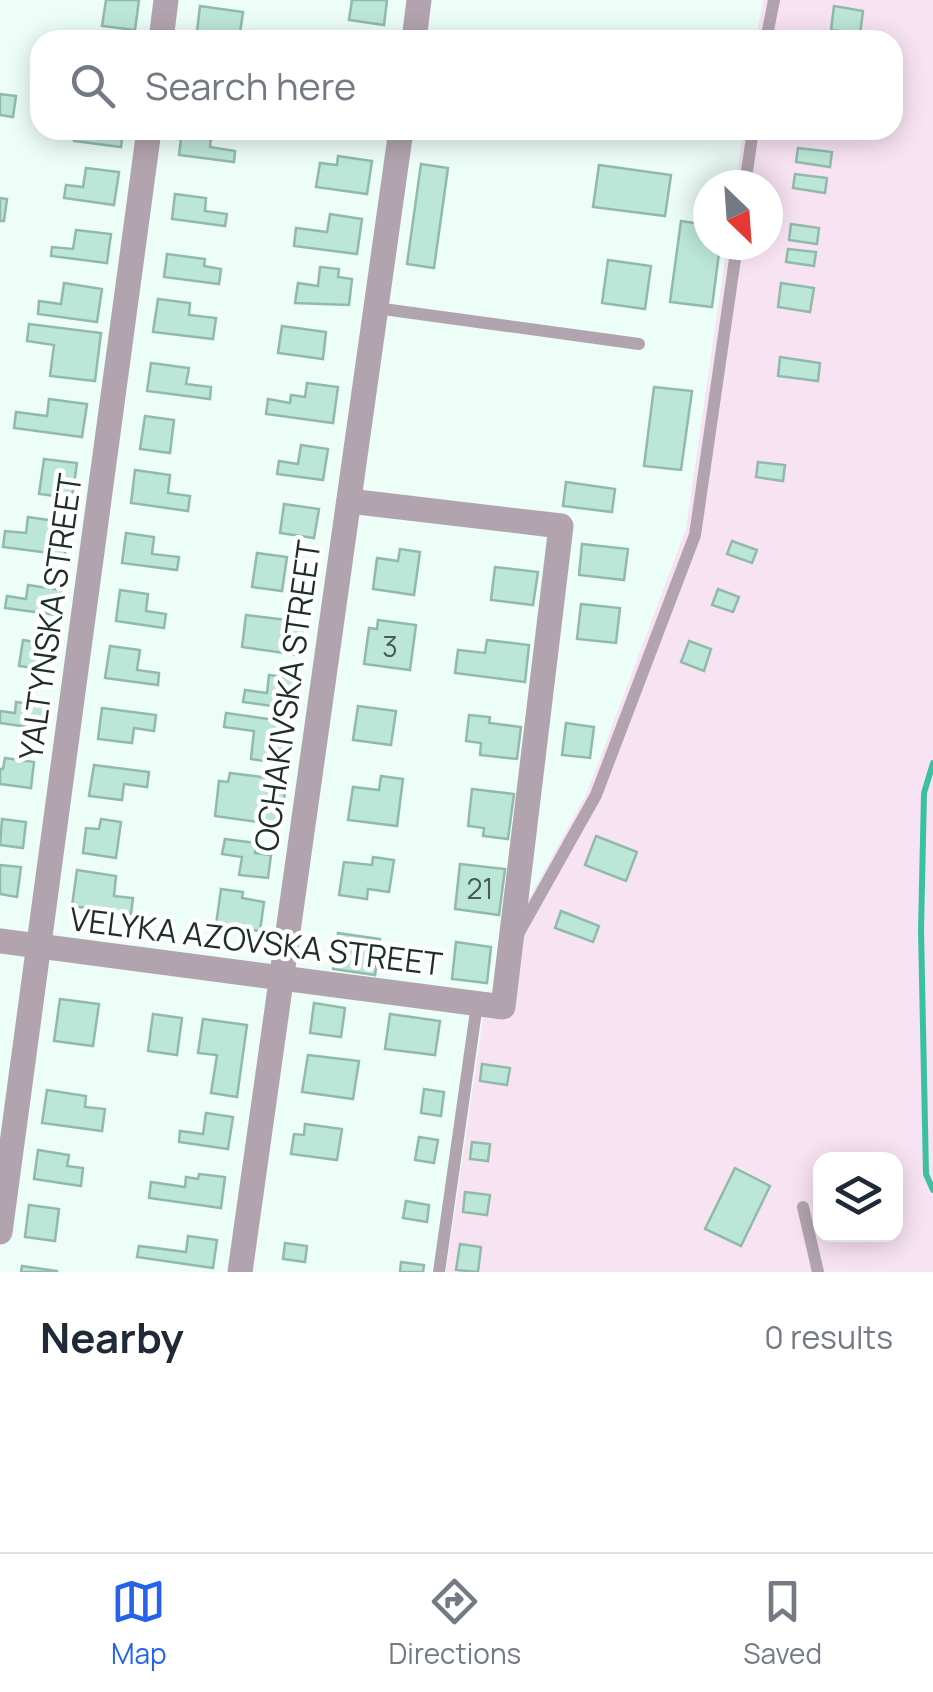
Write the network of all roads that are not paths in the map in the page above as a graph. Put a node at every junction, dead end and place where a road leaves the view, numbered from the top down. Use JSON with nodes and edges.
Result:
{"nodes":[{"id":1,"x":166,"y":0,"type":"edge"},
{"id":2,"x":419,"y":0,"type":"edge"},
{"id":3,"x":774,"y":0,"type":"edge"},
{"id":4,"x":162,"y":30,"type":"edge"},
{"id":5,"x":415,"y":30,"type":"edge"},
{"id":6,"x":768,"y":30,"type":"edge"},
{"id":7,"x":148,"y":140,"type":"edge"},
{"id":8,"x":400,"y":140,"type":"edge"},
{"id":9,"x":752,"y":140,"type":"edge"},
{"id":10,"x":748,"y":170,"type":"edge"},
{"id":11,"x":735,"y":260,"type":"edge"},
{"id":12,"x":376,"y":308,"type":"junction"},
{"id":13,"x":639,"y":344,"type":"dead end"},
{"id":14,"x":349,"y":500,"type":"junction"},
{"id":15,"x":0,"y":941,"type":"edge"},
{"id":16,"x":39,"y":946,"type":"junction"},
{"id":17,"x":511,"y":946,"type":"junction"},
{"id":18,"x":282,"y":978,"type":"junction"},
{"id":19,"x":490,"y":1006,"type":"junction"},
{"id":20,"x":803,"y":1207,"type":"dead end"},
{"id":21,"x":0,"y":1232,"type":"edge"},
{"id":22,"x":240,"y":1272,"type":"edge"},
{"id":23,"x":439,"y":1272,"type":"edge"},
{"id":24,"x":818,"y":1272,"type":"edge"}],
"edges":[{"from":1,"to":4,"type":"street"},
{"from":2,"to":5,"type":"street"},
{"from":3,"to":6,"type":"lane"},
{"from":7,"to":16,"type":"street","name":"YALTYNSKA STREET"},
{"from":8,"to":12,"type":"street","name":"OCHAKIVSKA STREET"},
{"from":9,"to":10,"type":"lane"},
{"from":11,"to":17,"type":"lane"},
{"from":12,"to":13,"type":"lane"},
{"from":12,"to":14,"type":"street","name":"OCHAKIVSKA STREET"},
{"from":14,"to":17,"type":"street"},
{"from":14,"to":18,"type":"street","name":"OCHAKIVSKA STREET"},
{"from":15,"to":16,"type":"street","name":"VELYKA AZOVSKA STREET"},
{"from":16,"to":18,"type":"street","name":"VELYKA AZOVSKA STREET"},
{"from":16,"to":21,"type":"street","name":"YALTYNSKA STREET"},
{"from":17,"to":19,"type":"street"},
{"from":18,"to":19,"type":"street","name":"VELYKA AZOVSKA STREET"},
{"from":18,"to":22,"type":"street","name":"OCHAKIVSKA STREET"},
{"from":19,"to":23,"type":"lane"},
{"from":20,"to":24,"type":"lane"}]}
